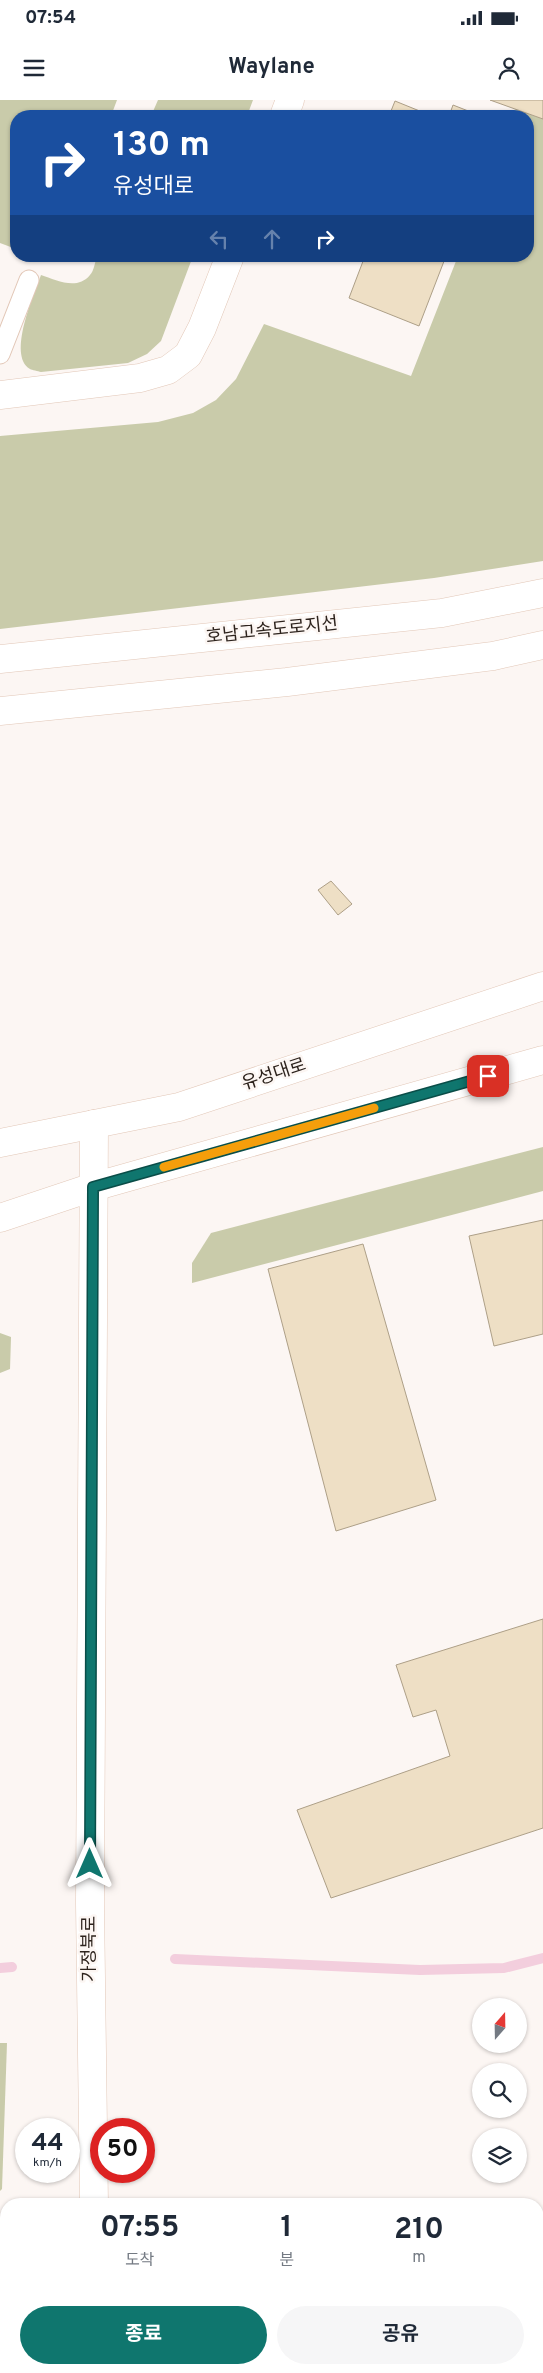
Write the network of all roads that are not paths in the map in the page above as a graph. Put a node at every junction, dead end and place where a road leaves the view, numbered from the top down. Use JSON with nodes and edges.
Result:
{"nodes":[{"id":1,"x":228,"y":262,"type":"edge"},
{"id":2,"x":29,"y":280,"type":"dead end"},
{"id":3,"x":0,"y":354,"type":"edge"},
{"id":4,"x":0,"y":395,"type":"edge"},
{"id":5,"x":543,"y":592,"type":"edge"},
{"id":6,"x":543,"y":645,"type":"edge"},
{"id":7,"x":0,"y":659,"type":"edge"},
{"id":8,"x":0,"y":711,"type":"edge"},
{"id":9,"x":543,"y":986,"type":"edge"},
{"id":10,"x":543,"y":1060,"type":"edge"},
{"id":11,"x":94,"y":1124,"type":"junction"},
{"id":12,"x":0,"y":1143,"type":"edge"},
{"id":13,"x":93,"y":1187,"type":"junction"},
{"id":14,"x":0,"y":1218,"type":"edge"},
{"id":15,"x":94,"y":2198,"type":"edge"}],
"edges":[{"from":1,"to":4,"type":"main road"},
{"from":2,"to":3,"type":"lane"},
{"from":5,"to":7,"type":"main road","name":"호남고속도로지선"},
{"from":6,"to":8,"type":"main road"},
{"from":9,"to":11,"type":"main road","name":"유성대로"},
{"from":10,"to":13,"type":"main road"},
{"from":11,"to":12,"type":"main road","name":"유성대로"},
{"from":11,"to":13,"type":"main road","name":"가정북로"},
{"from":13,"to":14,"type":"main road"},
{"from":13,"to":15,"type":"main road","name":"가정북로"}]}
